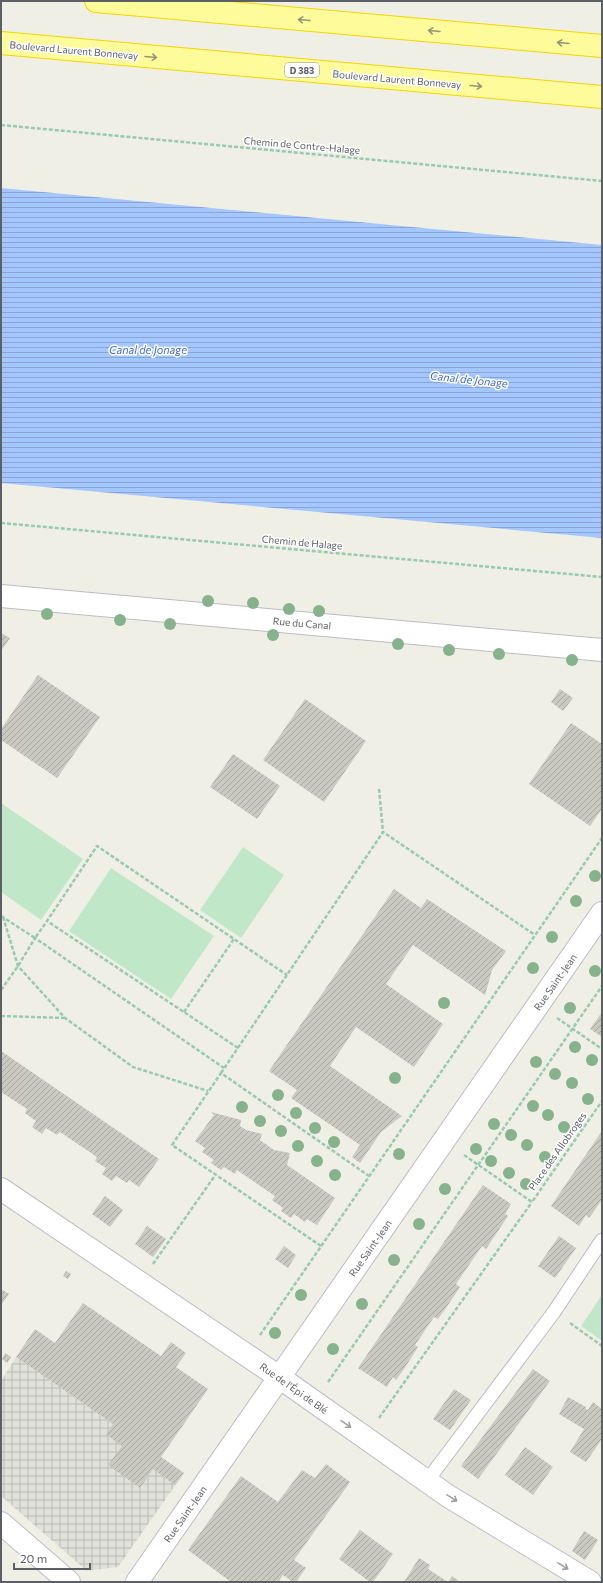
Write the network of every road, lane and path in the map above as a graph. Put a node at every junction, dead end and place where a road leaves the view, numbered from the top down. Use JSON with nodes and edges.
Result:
{"nodes":[{"id":1,"x":96,"y":1,"type":"edge"},
{"id":2,"x":1,"y":43,"type":"edge"},
{"id":3,"x":602,"y":46,"type":"edge"},
{"id":4,"x":602,"y":97,"type":"edge"},
{"id":5,"x":1,"y":125,"type":"edge"},
{"id":6,"x":602,"y":180,"type":"edge"},
{"id":7,"x":1,"y":523,"type":"edge"},
{"id":8,"x":602,"y":577,"type":"edge"},
{"id":9,"x":1,"y":596,"type":"edge"},
{"id":10,"x":602,"y":650,"type":"edge"},
{"id":11,"x":379,"y":789,"type":"dead end"},
{"id":12,"x":383,"y":832,"type":"junction"},
{"id":13,"x":602,"y":838,"type":"edge"},
{"id":14,"x":602,"y":913,"type":"edge"},
{"id":15,"x":2,"y":916,"type":"edge"},
{"id":16,"x":47,"y":921,"type":"junction"},
{"id":17,"x":535,"y":935,"type":"junction"},
{"id":18,"x":35,"y":938,"type":"junction"},
{"id":19,"x":234,"y":939,"type":"junction"},
{"id":20,"x":18,"y":966,"type":"junction"},
{"id":21,"x":287,"y":975,"type":"junction"},
{"id":22,"x":602,"y":986,"type":"edge"},
{"id":23,"x":1,"y":990,"type":"edge"},
{"id":24,"x":539,"y":1005,"type":"junction"},
{"id":25,"x":184,"y":1012,"type":"junction"},
{"id":26,"x":1,"y":1016,"type":"edge"},
{"id":27,"x":65,"y":1018,"type":"junction"},
{"id":28,"x":573,"y":1028,"type":"junction"},
{"id":29,"x":238,"y":1048,"type":"junction"},
{"id":30,"x":602,"y":1049,"type":"edge"},
{"id":31,"x":224,"y":1068,"type":"junction"},
{"id":32,"x":221,"y":1073,"type":"junction"},
{"id":33,"x":208,"y":1091,"type":"junction"},
{"id":34,"x":602,"y":1101,"type":"edge"},
{"id":35,"x":444,"y":1141,"type":"junction"},
{"id":36,"x":478,"y":1165,"type":"junction"},
{"id":37,"x":216,"y":1174,"type":"junction"},
{"id":38,"x":369,"y":1176,"type":"junction"},
{"id":39,"x":1,"y":1190,"type":"edge"},
{"id":40,"x":532,"y":1202,"type":"junction"},
{"id":41,"x":602,"y":1240,"type":"edge"},
{"id":42,"x":321,"y":1246,"type":"junction"},
{"id":43,"x":148,"y":1270,"type":"dead end"},
{"id":44,"x":554,"y":1312,"type":"junction"},
{"id":45,"x":260,"y":1336,"type":"dead end"},
{"id":46,"x":602,"y":1346,"type":"edge"},
{"id":47,"x":279,"y":1377,"type":"junction"},
{"id":48,"x":314,"y":1402,"type":"junction"},
{"id":49,"x":377,"y":1422,"type":"dead end"},
{"id":50,"x":427,"y":1481,"type":"junction"},
{"id":51,"x":1,"y":1523,"type":"edge"},
{"id":52,"x":69,"y":1582,"type":"edge"},
{"id":53,"x":137,"y":1582,"type":"edge"},
{"id":54,"x":590,"y":1582,"type":"edge"}],
"edges":[{"from":3,"to":1,"type":"highway","one_way":true},
{"from":2,"to":4,"type":"highway","name":"Boulevard Laurent Bonnevay","number":"D 383","one_way":true},
{"from":5,"to":6,"type":"path","name":"Chemin de Contre-Halage"},
{"from":7,"to":8,"type":"path","name":"Chemin de Halage"},
{"from":9,"to":10,"type":"street","name":"Rue du Canal"},
{"from":11,"to":12,"type":"path"},
{"from":12,"to":17,"type":"path"},
{"from":12,"to":21,"type":"path"},
{"from":13,"to":17,"type":"path"},
{"from":14,"to":24,"type":"street","name":"Rue Saint-Jean"},
{"from":15,"to":18,"type":"path"},
{"from":15,"to":20,"type":"path"},
{"from":16,"to":18,"type":"path"},
{"from":16,"to":19,"type":"path"},
{"from":16,"to":25,"type":"path"},
{"from":17,"to":38,"type":"path"},
{"from":18,"to":20,"type":"path"},
{"from":18,"to":31,"type":"path"},
{"from":19,"to":21,"type":"path"},
{"from":19,"to":25,"type":"path"},
{"from":20,"to":23,"type":"path"},
{"from":20,"to":27,"type":"path"},
{"from":21,"to":29,"type":"path"},
{"from":22,"to":28,"type":"path"},
{"from":24,"to":28,"type":"path"},
{"from":24,"to":35,"type":"street","name":"Rue Saint-Jean"},
{"from":25,"to":29,"type":"path"},
{"from":26,"to":27,"type":"path"},
{"from":27,"to":33,"type":"path"},
{"from":28,"to":30,"type":"path"},
{"from":28,"to":36,"type":"path"},
{"from":29,"to":31,"type":"path"},
{"from":31,"to":32,"type":"path"},
{"from":32,"to":33,"type":"path"},
{"from":32,"to":38,"type":"path"},
{"from":33,"to":37,"type":"path"},
{"from":34,"to":40,"type":"path","name":"Place des Allobroges"},
{"from":35,"to":36,"type":"path","name":"Place des Allobroges"},
{"from":35,"to":47,"type":"street","name":"Rue Saint-Jean"},
{"from":36,"to":40,"type":"path","name":"Place des Allobroges"},
{"from":36,"to":48,"type":"path"},
{"from":37,"to":42,"type":"path"},
{"from":37,"to":43,"type":"path"},
{"from":38,"to":42,"type":"path"},
{"from":39,"to":47,"type":"street","name":"Rue de l'Épi de Blé"},
{"from":40,"to":49,"type":"path"},
{"from":41,"to":44,"type":"lane"},
{"from":42,"to":45,"type":"path"},
{"from":44,"to":46,"type":"path"},
{"from":44,"to":50,"type":"lane"},
{"from":47,"to":48,"type":"street","name":"Rue de l'Épi de Blé"},
{"from":47,"to":53,"type":"street","name":"Rue Saint-Jean"},
{"from":48,"to":50,"type":"street","name":"Rue de l'Épi de Blé","one_way":true},
{"from":50,"to":54,"type":"street","name":"Rue de l'Épi de Blé","one_way":true},
{"from":51,"to":52,"type":"street"}]}
